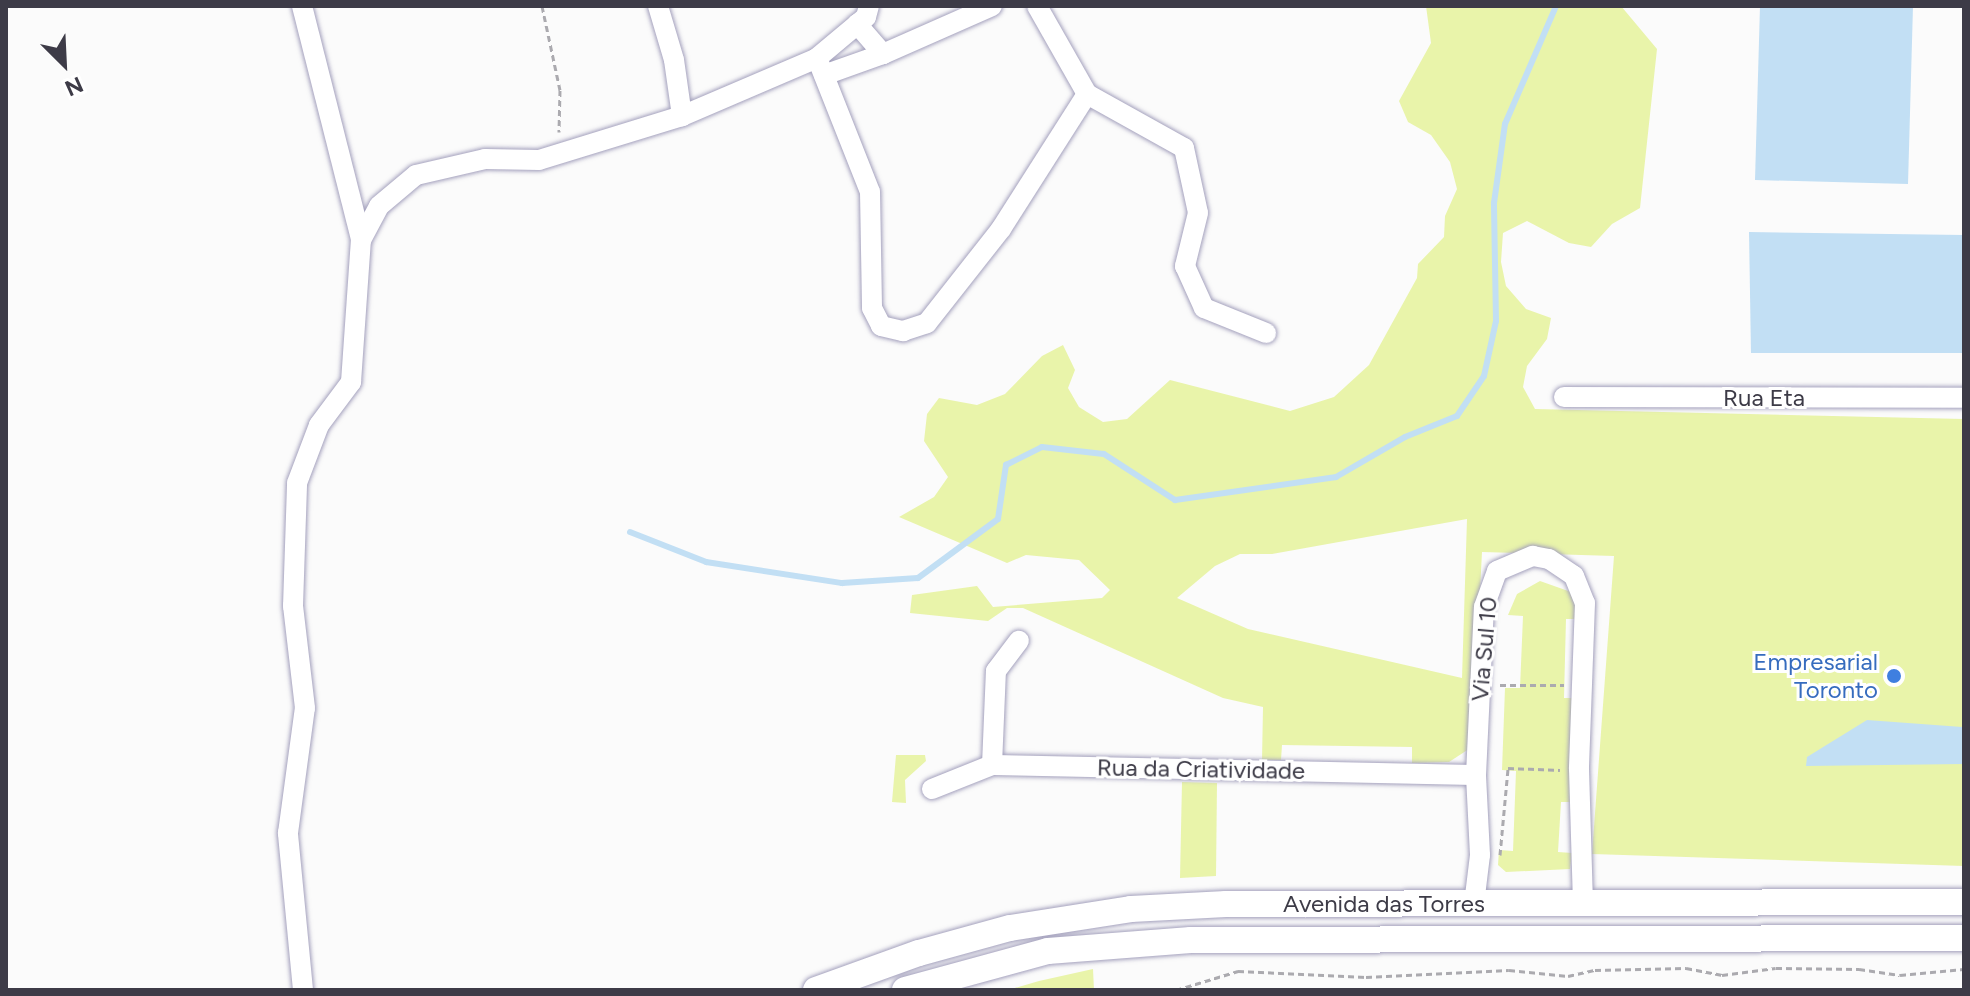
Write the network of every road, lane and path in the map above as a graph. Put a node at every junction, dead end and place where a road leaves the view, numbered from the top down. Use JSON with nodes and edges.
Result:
{"nodes":[{"id":1,"x":302,"y":6,"type":"edge"},
{"id":2,"x":542,"y":6,"type":"edge"},
{"id":3,"x":658,"y":6,"type":"edge"},
{"id":4,"x":869,"y":6,"type":"edge"},
{"id":5,"x":992,"y":6,"type":"edge"},
{"id":6,"x":1037,"y":6,"type":"edge"},
{"id":7,"x":857,"y":24,"type":"junction"},
{"id":8,"x":883,"y":54,"type":"junction"},
{"id":9,"x":820,"y":66,"type":"junction"},
{"id":10,"x":1087,"y":94,"type":"junction"},
{"id":11,"x":682,"y":116,"type":"junction"},
{"id":12,"x":559,"y":155,"type":"junction"},
{"id":13,"x":361,"y":240,"type":"junction"},
{"id":14,"x":1266,"y":333,"type":"dead end"},
{"id":15,"x":1564,"y":397,"type":"dead end"},
{"id":16,"x":1964,"y":398,"type":"edge"},
{"id":17,"x":1019,"y":641,"type":"dead end"},
{"id":18,"x":1584,"y":682,"type":"junction"},
{"id":19,"x":1479,"y":685,"type":"junction"},
{"id":20,"x":992,"y":765,"type":"junction"},
{"id":21,"x":1579,"y":769,"type":"junction"},
{"id":22,"x":1476,"y":775,"type":"junction"},
{"id":23,"x":932,"y":789,"type":"dead end"},
{"id":24,"x":1480,"y":855,"type":"junction"},
{"id":25,"x":1583,"y":902,"type":"junction"},
{"id":26,"x":1964,"y":902,"type":"edge"},
{"id":27,"x":1474,"y":904,"type":"junction"},
{"id":28,"x":1964,"y":938,"type":"edge"},
{"id":29,"x":1964,"y":969,"type":"edge"},
{"id":30,"x":303,"y":990,"type":"edge"},
{"id":31,"x":816,"y":990,"type":"edge"},
{"id":32,"x":905,"y":990,"type":"edge"},
{"id":33,"x":1176,"y":990,"type":"edge"}],
"edges":[{"from":1,"to":13,"type":"street"},
{"from":2,"to":12,"type":"path"},
{"from":3,"to":11,"type":"street"},
{"from":4,"to":7,"type":"street"},
{"from":5,"to":8,"type":"street"},
{"from":6,"to":10,"type":"street"},
{"from":7,"to":8,"type":"street"},
{"from":7,"to":9,"type":"street"},
{"from":8,"to":9,"type":"street"},
{"from":9,"to":10,"type":"street"},
{"from":9,"to":11,"type":"street"},
{"from":10,"to":14,"type":"street"},
{"from":11,"to":12,"type":"street"},
{"from":12,"to":13,"type":"street"},
{"from":13,"to":30,"type":"street"},
{"from":15,"to":16,"type":"street","name":"Rua Eta"},
{"from":17,"to":20,"type":"street"},
{"from":18,"to":19,"type":"path"},
{"from":18,"to":19,"type":"street","name":"Via Sul 10"},
{"from":18,"to":21,"type":"street","name":"Via Sul 10"},
{"from":19,"to":22,"type":"street","name":"Via Sul 10"},
{"from":20,"to":22,"type":"street","name":"Rua da Criatividade"},
{"from":20,"to":23,"type":"street","name":"Rua da Criatividade"},
{"from":21,"to":24,"type":"path"},
{"from":21,"to":25,"type":"street","name":"Via Sul 10"},
{"from":22,"to":24,"type":"street","name":"Via Sul 10"},
{"from":24,"to":27,"type":"street","name":"Via Sul 10"},
{"from":25,"to":26,"type":"main road","name":"Avenida das Torres"},
{"from":25,"to":27,"type":"main road","name":"Avenida das Torres"},
{"from":27,"to":31,"type":"main road","name":"Avenida das Torres"},
{"from":28,"to":32,"type":"main road","name":"Avenida das Torres"},
{"from":29,"to":33,"type":"path"}]}
